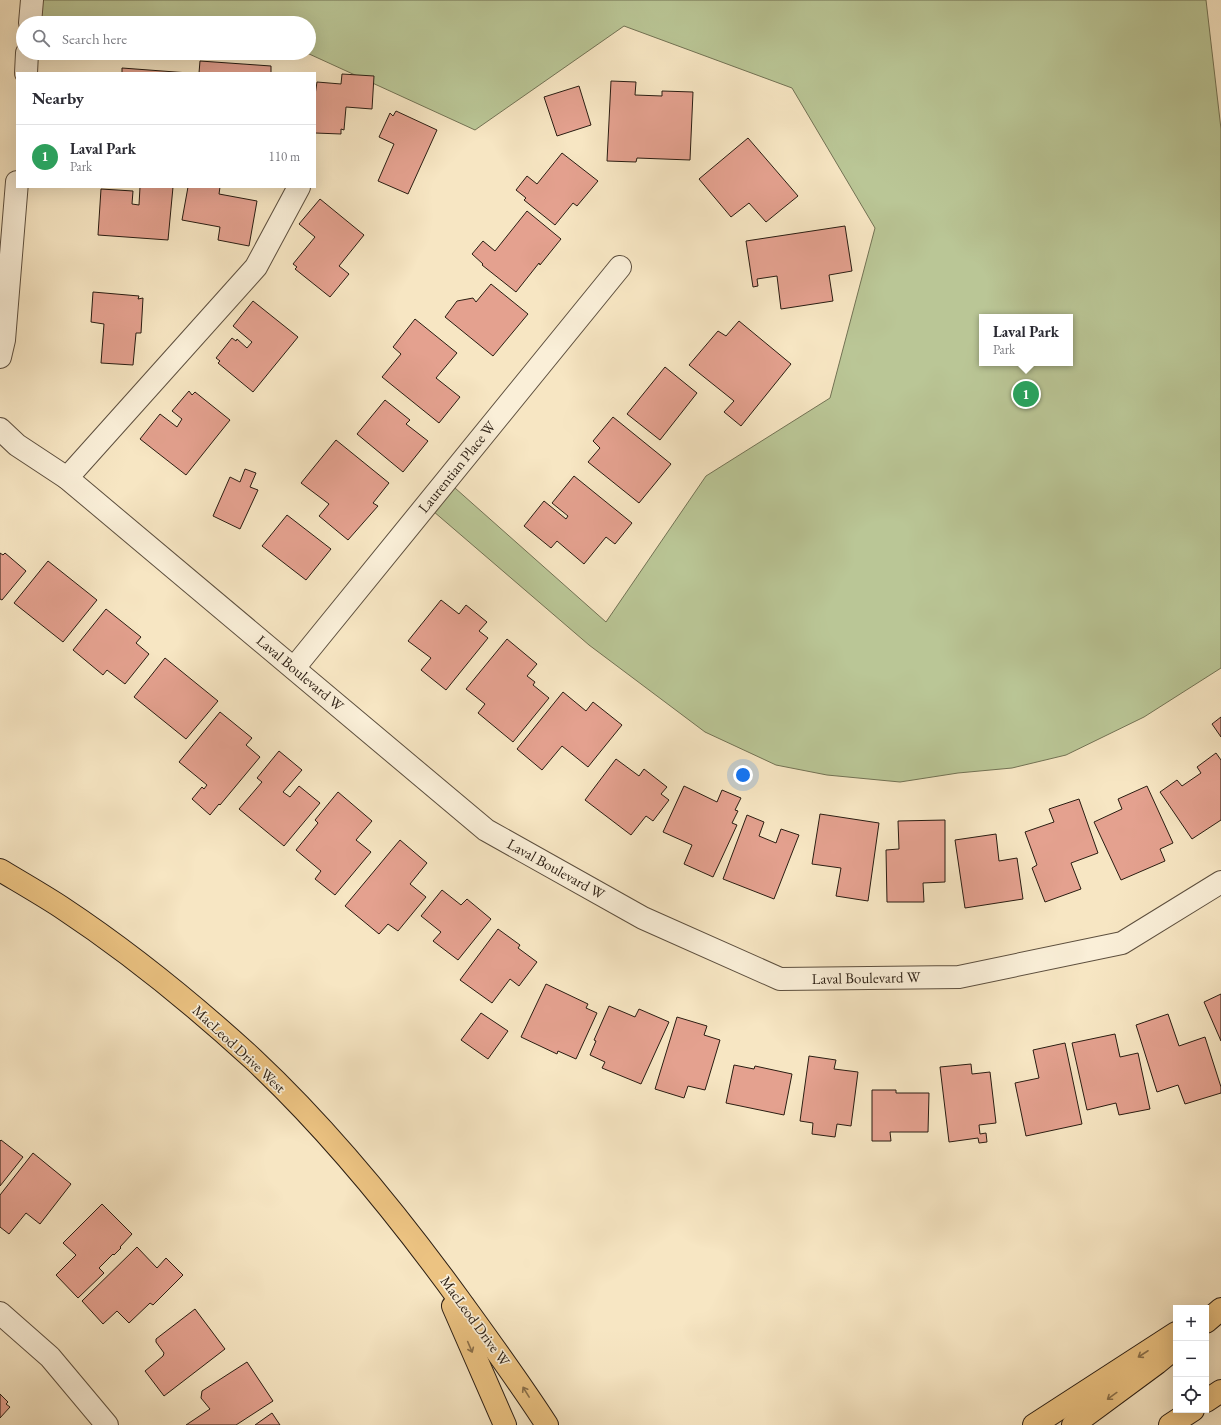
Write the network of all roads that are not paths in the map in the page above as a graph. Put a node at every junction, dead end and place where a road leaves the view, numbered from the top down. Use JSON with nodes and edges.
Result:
{"nodes":[{"id":1,"x":32,"y":0,"type":"edge"},
{"id":2,"x":31,"y":16,"type":"edge"},
{"id":3,"x":27,"y":60,"type":"edge"},
{"id":4,"x":26,"y":72,"type":"edge"},
{"id":5,"x":17,"y":188,"type":"edge"},
{"id":6,"x":298,"y":188,"type":"edge"},
{"id":7,"x":620,"y":267,"type":"dead end"},
{"id":8,"x":0,"y":357,"type":"edge"},
{"id":9,"x":0,"y":429,"type":"edge"},
{"id":10,"x":67,"y":478,"type":"junction"},
{"id":11,"x":294,"y":668,"type":"junction"},
{"id":12,"x":0,"y":870,"type":"edge"},
{"id":13,"x":1221,"y":882,"type":"edge"},
{"id":14,"x":439,"y":1272,"type":"junction"},
{"id":15,"x":1221,"y":1304,"type":"edge"},
{"id":16,"x":1221,"y":1310,"type":"edge"},
{"id":17,"x":1209,"y":1311,"type":"edge"},
{"id":18,"x":0,"y":1313,"type":"edge"},
{"id":19,"x":1209,"y":1320,"type":"edge"},
{"id":20,"x":1173,"y":1335,"type":"edge"},
{"id":21,"x":1173,"y":1350,"type":"edge"},
{"id":22,"x":1221,"y":1391,"type":"edge"},
{"id":23,"x":1209,"y":1399,"type":"edge"},
{"id":24,"x":1188,"y":1413,"type":"edge"},
{"id":25,"x":108,"y":1425,"type":"edge"},
{"id":26,"x":505,"y":1425,"type":"edge"},
{"id":27,"x":546,"y":1425,"type":"edge"},
{"id":28,"x":1034,"y":1425,"type":"edge"},
{"id":29,"x":1072,"y":1425,"type":"edge"},
{"id":30,"x":1170,"y":1425,"type":"edge"}],
"edges":[{"from":1,"to":2,"type":"street"},
{"from":3,"to":4,"type":"street"},
{"from":5,"to":8,"type":"street"},
{"from":6,"to":10,"type":"street"},
{"from":7,"to":11,"type":"street","name":"Laurentian Place W"},
{"from":9,"to":10,"type":"street","name":"Laval Boulevard W"},
{"from":10,"to":11,"type":"street","name":"Laval Boulevard W"},
{"from":11,"to":13,"type":"street","name":"Laval Boulevard W"},
{"from":12,"to":14,"type":"main road","name":"MacLeod Drive West"},
{"from":14,"to":26,"type":"main road","name":"MacLeod Drive W","one_way":true},
{"from":27,"to":14,"type":"main road","name":"MacLeod Drive W","one_way":true},
{"from":15,"to":17,"type":"main road"},
{"from":16,"to":19,"type":"main road"},
{"from":18,"to":25,"type":"street"},
{"from":20,"to":28,"type":"main road","one_way":true},
{"from":21,"to":29,"type":"main road","one_way":true},
{"from":22,"to":23,"type":"main road"},
{"from":24,"to":30,"type":"main road"}]}
